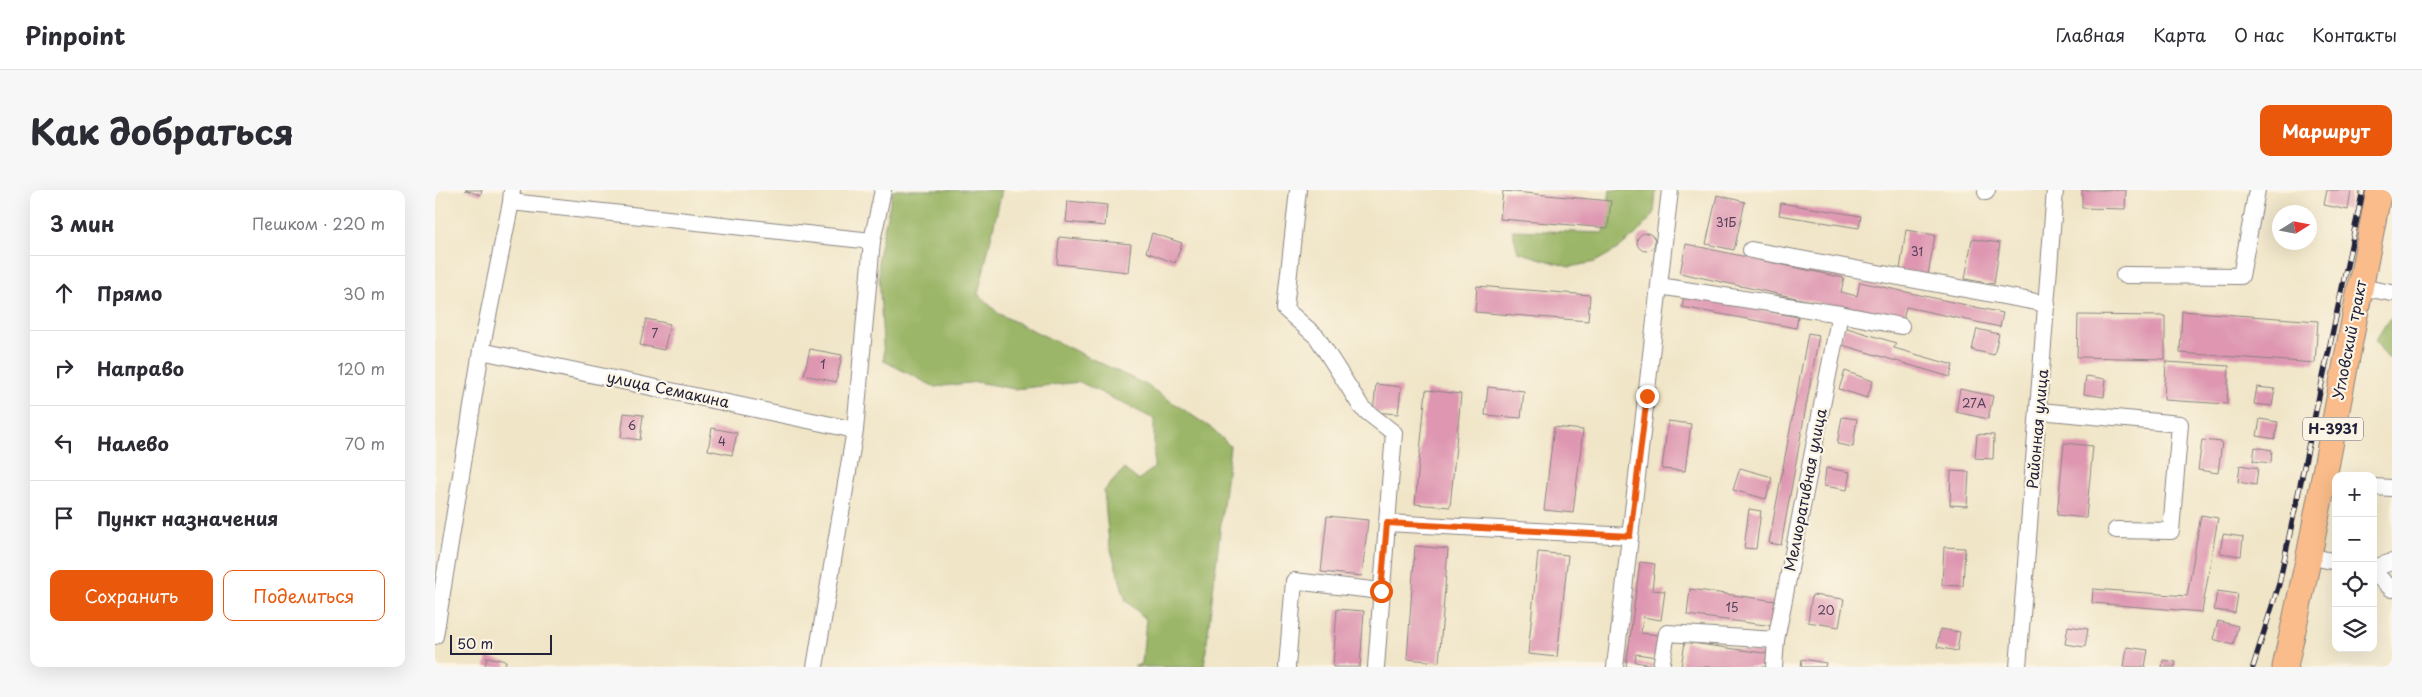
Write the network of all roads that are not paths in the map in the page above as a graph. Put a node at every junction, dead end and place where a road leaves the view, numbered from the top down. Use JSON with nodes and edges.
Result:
{"nodes":[{"id":1,"x":883,"y":190,"type":"edge"},
{"id":2,"x":1298,"y":190,"type":"edge"},
{"id":3,"x":1671,"y":190,"type":"edge"},
{"id":4,"x":2055,"y":190,"type":"edge"},
{"id":5,"x":2257,"y":190,"type":"edge"},
{"id":6,"x":2379,"y":190,"type":"edge"},
{"id":7,"x":511,"y":196,"type":"edge"},
{"id":8,"x":872,"y":240,"type":"junction"},
{"id":9,"x":1751,"y":250,"type":"dead end"},
{"id":10,"x":2124,"y":276,"type":"dead end"},
{"id":11,"x":1659,"y":286,"type":"junction"},
{"id":12,"x":2359,"y":287,"type":"junction"},
{"id":13,"x":2392,"y":294,"type":"edge"},
{"id":14,"x":2047,"y":304,"type":"junction"},
{"id":15,"x":1840,"y":314,"type":"junction"},
{"id":16,"x":1901,"y":326,"type":"dead end"},
{"id":17,"x":481,"y":351,"type":"junction"},
{"id":18,"x":2039,"y":411,"type":"junction"},
{"id":19,"x":855,"y":430,"type":"junction"},
{"id":20,"x":2330,"y":478,"type":"edge"},
{"id":21,"x":2377,"y":487,"type":"edge"},
{"id":22,"x":2392,"y":488,"type":"edge"},
{"id":23,"x":1387,"y":523,"type":"junction"},
{"id":24,"x":2116,"y":530,"type":"dead end"},
{"id":25,"x":1630,"y":536,"type":"junction"},
{"id":26,"x":2309,"y":556,"type":"junction"},
{"id":27,"x":2332,"y":561,"type":"edge"},
{"id":28,"x":2392,"y":562,"type":"edge"},
{"id":29,"x":2377,"y":567,"type":"edge"},
{"id":30,"x":2377,"y":576,"type":"edge"},
{"id":31,"x":2392,"y":589,"type":"edge"},
{"id":32,"x":1381,"y":591,"type":"junction"},
{"id":33,"x":435,"y":636,"type":"edge"},
{"id":34,"x":1776,"y":640,"type":"junction"},
{"id":35,"x":815,"y":667,"type":"edge"},
{"id":36,"x":1287,"y":667,"type":"edge"},
{"id":37,"x":1376,"y":667,"type":"edge"},
{"id":38,"x":1615,"y":667,"type":"edge"},
{"id":39,"x":1661,"y":667,"type":"edge"},
{"id":40,"x":1774,"y":667,"type":"edge"},
{"id":41,"x":2018,"y":667,"type":"edge"},
{"id":42,"x":2285,"y":667,"type":"edge"}],
"edges":[{"from":1,"to":8,"type":"street"},
{"from":2,"to":23,"type":"street"},
{"from":3,"to":11,"type":"street"},
{"from":4,"to":14,"type":"street","name":"Районная улица"},
{"from":5,"to":10,"type":"street"},
{"from":6,"to":12,"type":"highway","name":"Угловский тракт","number":"Н-3931"},
{"from":7,"to":8,"type":"street"},
{"from":7,"to":17,"type":"street"},
{"from":8,"to":19,"type":"street"},
{"from":9,"to":14,"type":"street"},
{"from":11,"to":15,"type":"street"},
{"from":11,"to":25,"type":"street"},
{"from":12,"to":13,"type":"street"},
{"from":12,"to":20,"type":"highway","name":"Угловский тракт","number":"Н-3931"},
{"from":14,"to":18,"type":"street","name":"Районная улица"},
{"from":15,"to":16,"type":"street"},
{"from":15,"to":34,"type":"street","name":"Мелиоративная улица"},
{"from":17,"to":19,"type":"street","name":"улица Семакина"},
{"from":17,"to":33,"type":"street"},
{"from":18,"to":24,"type":"street"},
{"from":18,"to":41,"type":"street","name":"Районная улица"},
{"from":19,"to":35,"type":"street"},
{"from":20,"to":26,"type":"highway","name":"Угловский тракт","number":"Н-3931"},
{"from":21,"to":22,"type":"street"},
{"from":23,"to":25,"type":"street"},
{"from":23,"to":32,"type":"street"},
{"from":25,"to":38,"type":"street"},
{"from":26,"to":27,"type":"street"},
{"from":26,"to":42,"type":"highway","name":"Угловский тракт","number":"Н-3931"},
{"from":28,"to":29,"type":"street"},
{"from":30,"to":31,"type":"street"},
{"from":32,"to":36,"type":"street"},
{"from":32,"to":37,"type":"street"},
{"from":34,"to":39,"type":"street"},
{"from":34,"to":40,"type":"street","name":"Мелиоративная улица"}]}
